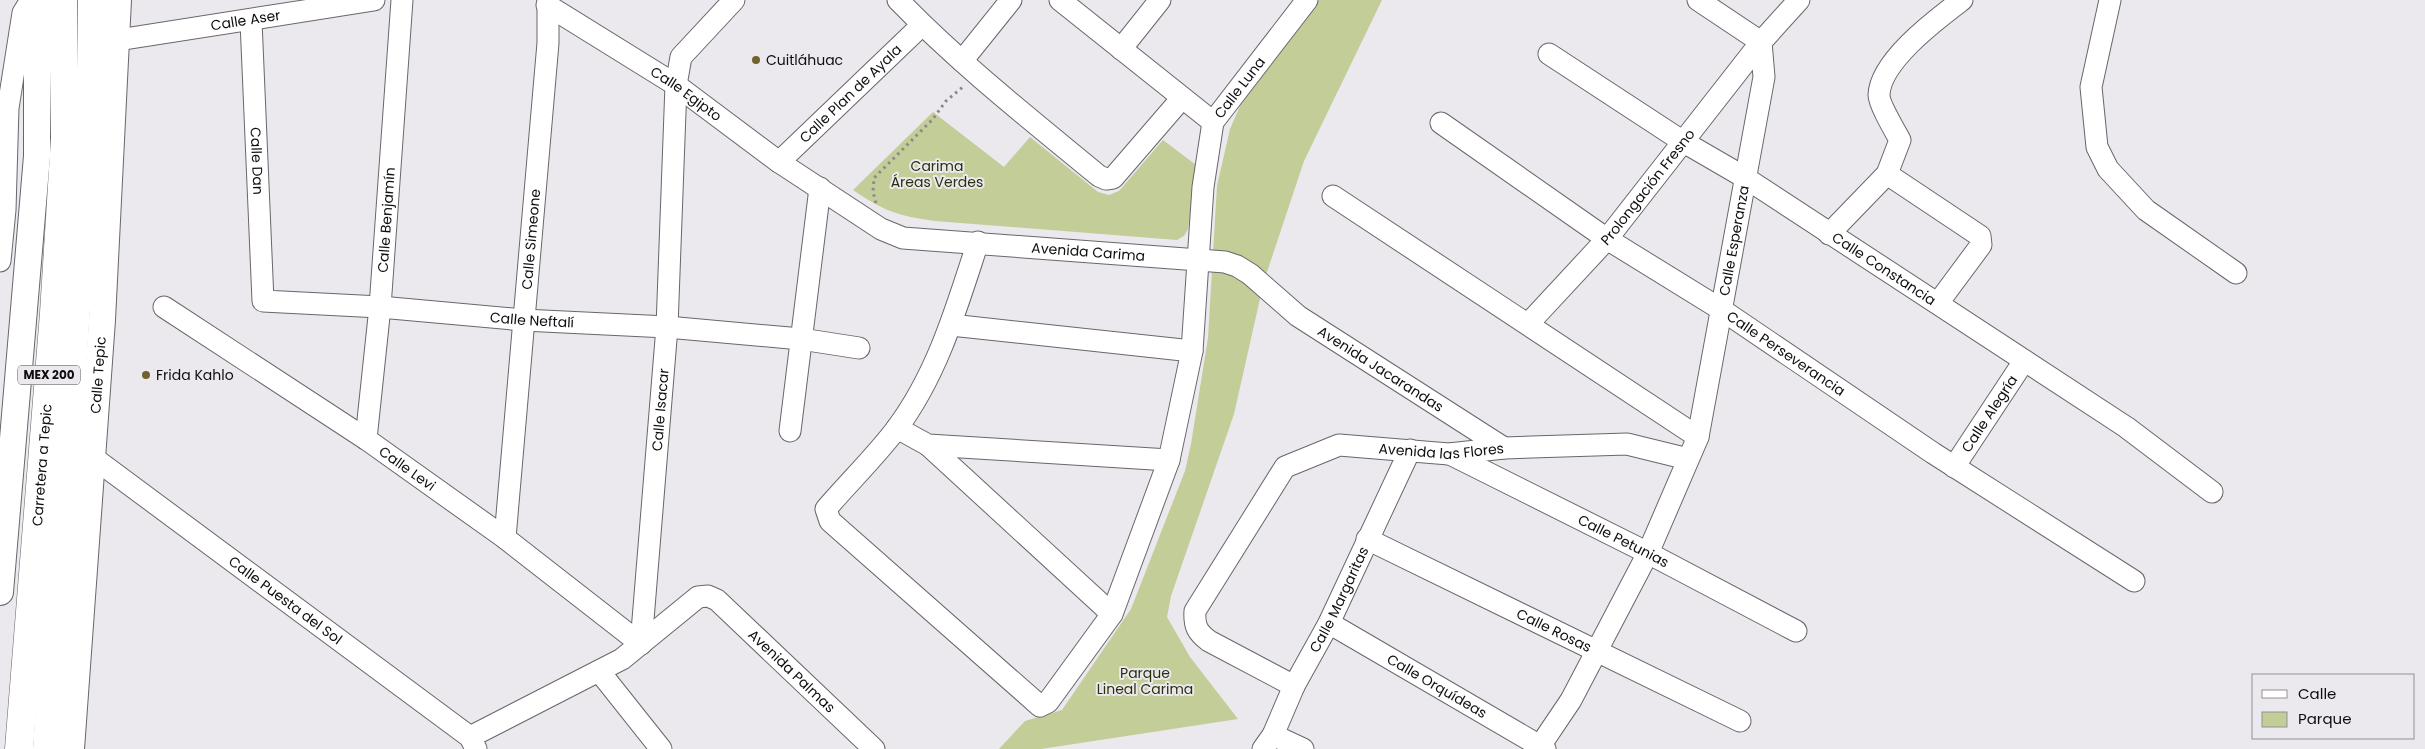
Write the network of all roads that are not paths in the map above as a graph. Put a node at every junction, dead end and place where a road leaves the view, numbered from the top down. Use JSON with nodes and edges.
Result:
{"nodes":[{"id":1,"x":31,"y":0,"type":"edge"},
{"id":2,"x":37,"y":0,"type":"edge"},
{"id":3,"x":63,"y":0,"type":"edge"},
{"id":4,"x":92,"y":0,"type":"edge"},
{"id":5,"x":118,"y":0,"type":"edge"},
{"id":6,"x":374,"y":0,"type":"edge"},
{"id":7,"x":402,"y":0,"type":"edge"},
{"id":8,"x":734,"y":0,"type":"edge"},
{"id":9,"x":898,"y":0,"type":"edge"},
{"id":10,"x":1012,"y":0,"type":"edge"},
{"id":11,"x":1060,"y":0,"type":"edge"},
{"id":12,"x":1160,"y":0,"type":"edge"},
{"id":13,"x":1307,"y":0,"type":"edge"},
{"id":14,"x":1698,"y":0,"type":"edge"},
{"id":15,"x":1799,"y":0,"type":"edge"},
{"id":16,"x":1962,"y":0,"type":"edge"},
{"id":17,"x":2110,"y":0,"type":"edge"},
{"id":18,"x":547,"y":2,"type":"edge"},
{"id":19,"x":251,"y":21,"type":"junction"},
{"id":20,"x":922,"y":25,"type":"junction"},
{"id":21,"x":118,"y":40,"type":"junction"},
{"id":22,"x":1761,"y":42,"type":"junction"},
{"id":23,"x":1121,"y":49,"type":"junction"},
{"id":24,"x":1549,"y":54,"type":"dead end"},
{"id":25,"x":969,"y":67,"type":"junction"},
{"id":26,"x":676,"y":85,"type":"junction"},
{"id":27,"x":1182,"y":98,"type":"junction"},
{"id":28,"x":1213,"y":122,"type":"junction"},
{"id":29,"x":1440,"y":124,"type":"dead end"},
{"id":30,"x":1682,"y":140,"type":"junction"},
{"id":31,"x":780,"y":162,"type":"junction"},
{"id":32,"x":1886,"y":174,"type":"junction"},
{"id":33,"x":1744,"y":178,"type":"junction"},
{"id":34,"x":820,"y":188,"type":"junction"},
{"id":35,"x":1333,"y":196,"type":"dead end"},
{"id":36,"x":2,"y":208,"type":"edge"},
{"id":37,"x":867,"y":220,"type":"joint"},
{"id":38,"x":1829,"y":234,"type":"junction"},
{"id":39,"x":1607,"y":239,"type":"junction"},
{"id":40,"x":978,"y":242,"type":"junction"},
{"id":41,"x":1199,"y":260,"type":"junction"},
{"id":42,"x":0,"y":261,"type":"edge"},
{"id":43,"x":2236,"y":273,"type":"dead end"},
{"id":44,"x":1260,"y":283,"type":"joint"},
{"id":45,"x":263,"y":301,"type":"joint"},
{"id":46,"x":1938,"y":303,"type":"junction"},
{"id":47,"x":164,"y":307,"type":"dead end"},
{"id":48,"x":380,"y":307,"type":"junction"},
{"id":49,"x":1722,"y":310,"type":"junction"},
{"id":50,"x":523,"y":320,"type":"junction"},
{"id":51,"x":1528,"y":324,"type":"junction"},
{"id":52,"x":951,"y":325,"type":"junction"},
{"id":53,"x":666,"y":327,"type":"junction"},
{"id":54,"x":801,"y":339,"type":"junction"},
{"id":55,"x":859,"y":348,"type":"dead end"},
{"id":56,"x":1192,"y":351,"type":"junction"},
{"id":57,"x":2024,"y":361,"type":"junction"},
{"id":58,"x":897,"y":428,"type":"junction"},
{"id":59,"x":790,"y":431,"type":"dead end"},
{"id":60,"x":1698,"y":437,"type":"junction"},
{"id":61,"x":366,"y":440,"type":"junction"},
{"id":62,"x":928,"y":445,"type":"junction"},
{"id":63,"x":1504,"y":448,"type":"junction"},
{"id":64,"x":1410,"y":450,"type":"junction"},
{"id":65,"x":1450,"y":454,"type":"junction"},
{"id":66,"x":91,"y":456,"type":"junction"},
{"id":67,"x":1688,"y":459,"type":"junction"},
{"id":68,"x":1169,"y":460,"type":"junction"},
{"id":69,"x":1954,"y":467,"type":"junction"},
{"id":70,"x":2212,"y":492,"type":"dead end"},
{"id":71,"x":505,"y":538,"type":"junction"},
{"id":72,"x":1367,"y":539,"type":"junction"},
{"id":73,"x":1648,"y":553,"type":"junction"},
{"id":74,"x":2134,"y":580,"type":"dead end"},
{"id":75,"x":0,"y":592,"type":"edge"},
{"id":76,"x":1112,"y":614,"type":"junction"},
{"id":77,"x":1329,"y":623,"type":"junction"},
{"id":78,"x":1796,"y":631,"type":"dead end"},
{"id":79,"x":641,"y":644,"type":"junction"},
{"id":80,"x":1597,"y":650,"type":"junction"},
{"id":81,"x":599,"y":671,"type":"junction"},
{"id":82,"x":1294,"y":686,"type":"junction"},
{"id":83,"x":1740,"y":721,"type":"dead end"},
{"id":84,"x":1268,"y":742,"type":"edge"},
{"id":85,"x":473,"y":743,"type":"edge"},
{"id":86,"x":1541,"y":748,"type":"edge"},
{"id":87,"x":19,"y":749,"type":"edge"},
{"id":88,"x":47,"y":749,"type":"edge"},
{"id":89,"x":70,"y":749,"type":"edge"},
{"id":90,"x":661,"y":749,"type":"edge"},
{"id":91,"x":874,"y":749,"type":"edge"},
{"id":92,"x":1303,"y":749,"type":"edge"}],
"edges":[{"from":1,"to":36,"type":"street"},
{"from":2,"to":75,"type":"main road"},
{"from":3,"to":87,"type":"highway","name":"Carretera a Tepic","number":"MEX 200"},
{"from":4,"to":88,"type":"highway","name":"Carretera a Tepic","number":"MEX 200"},
{"from":5,"to":21,"type":"main road","name":"Calle Tepic"},
{"from":6,"to":19,"type":"street","name":"Calle Aser"},
{"from":7,"to":48,"type":"street","name":"Calle Benjamín"},
{"from":8,"to":26,"type":"street","name":"Calle Isacar"},
{"from":9,"to":20,"type":"street"},
{"from":10,"to":25,"type":"street"},
{"from":11,"to":23,"type":"street"},
{"from":12,"to":23,"type":"street"},
{"from":13,"to":28,"type":"street","name":"Calle Luna"},
{"from":14,"to":22,"type":"street"},
{"from":15,"to":22,"type":"street","name":"Prolongación Fresno"},
{"from":16,"to":32,"type":"street"},
{"from":17,"to":43,"type":"street"},
{"from":18,"to":26,"type":"street","name":"Calle Egipto"},
{"from":18,"to":50,"type":"street","name":"Calle Simeone"},
{"from":19,"to":21,"type":"street","name":"Calle Aser"},
{"from":19,"to":45,"type":"street","name":"Calle Dan"},
{"from":20,"to":25,"type":"street"},
{"from":20,"to":31,"type":"street","name":"Calle Plan de Ayala"},
{"from":21,"to":66,"type":"main road","name":"Calle Tepic"},
{"from":22,"to":30,"type":"street","name":"Prolongación Fresno"},
{"from":22,"to":33,"type":"street","name":"Calle Esperanza"},
{"from":23,"to":27,"type":"street"},
{"from":24,"to":30,"type":"street","name":"Calle Constancia"},
{"from":25,"to":27,"type":"street"},
{"from":26,"to":31,"type":"street","name":"Calle Egipto"},
{"from":26,"to":53,"type":"street","name":"Calle Isacar"},
{"from":27,"to":28,"type":"street"},
{"from":28,"to":41,"type":"street","name":"Calle Luna"},
{"from":29,"to":39,"type":"street","name":"Calle Perseverancia"},
{"from":30,"to":33,"type":"street","name":"Calle Constancia"},
{"from":30,"to":39,"type":"street","name":"Prolongación Fresno"},
{"from":31,"to":34,"type":"street","name":"Calle Egipto"},
{"from":32,"to":38,"type":"street"},
{"from":32,"to":46,"type":"street"},
{"from":33,"to":38,"type":"street","name":"Calle Constancia"},
{"from":33,"to":49,"type":"street","name":"Calle Esperanza"},
{"from":34,"to":37,"type":"street","name":"Calle Egipto"},
{"from":34,"to":54,"type":"street"},
{"from":35,"to":51,"type":"street"},
{"from":36,"to":42,"type":"street"},
{"from":37,"to":40,"type":"street","name":"Avenida Carima"},
{"from":38,"to":46,"type":"street","name":"Calle Constancia"},
{"from":39,"to":49,"type":"street","name":"Calle Perseverancia"},
{"from":39,"to":51,"type":"street","name":"Prolongación Fresno"},
{"from":40,"to":41,"type":"street","name":"Avenida Carima"},
{"from":40,"to":52,"type":"street"},
{"from":41,"to":44,"type":"street","name":"Avenida Carima"},
{"from":41,"to":56,"type":"street","name":"Calle Luna"},
{"from":44,"to":63,"type":"street","name":"Avenida Jacarandas"},
{"from":45,"to":48,"type":"street","name":"Calle Neftalí"},
{"from":46,"to":57,"type":"street","name":"Calle Constancia"},
{"from":47,"to":61,"type":"street","name":"Calle Levi"},
{"from":48,"to":50,"type":"street","name":"Calle Neftalí"},
{"from":48,"to":61,"type":"street","name":"Calle Benjamín"},
{"from":49,"to":60,"type":"street","name":"Calle Esperanza"},
{"from":49,"to":69,"type":"street","name":"Calle Perseverancia"},
{"from":50,"to":53,"type":"street","name":"Calle Neftalí"},
{"from":50,"to":71,"type":"street","name":"Calle Simeone"},
{"from":51,"to":60,"type":"street"},
{"from":52,"to":56,"type":"street"},
{"from":52,"to":58,"type":"street"},
{"from":53,"to":54,"type":"street","name":"Calle Neftalí"},
{"from":53,"to":79,"type":"street","name":"Calle Isacar"},
{"from":54,"to":55,"type":"street","name":"Calle Neftalí"},
{"from":54,"to":59,"type":"street"},
{"from":56,"to":68,"type":"street","name":"Calle Luna"},
{"from":57,"to":69,"type":"street","name":"Calle Alegría"},
{"from":57,"to":70,"type":"street","name":"Calle Constancia"},
{"from":58,"to":62,"type":"street"},
{"from":58,"to":76,"type":"street","name":"Calle Luna"},
{"from":60,"to":67,"type":"street","name":"Calle Esperanza"},
{"from":61,"to":71,"type":"street","name":"Calle Levi"},
{"from":62,"to":68,"type":"street"},
{"from":62,"to":76,"type":"street"},
{"from":63,"to":65,"type":"street","name":"Avenida las Flores"},
{"from":63,"to":67,"type":"street","name":"Avenida las Flores"},
{"from":64,"to":65,"type":"street","name":"Avenida las Flores"},
{"from":64,"to":72,"type":"street","name":"Calle Margaritas"},
{"from":64,"to":82,"type":"street","name":"Avenida las Flores"},
{"from":65,"to":73,"type":"street","name":"Calle Petunias"},
{"from":66,"to":85,"type":"street","name":"Calle Puesta del Sol"},
{"from":66,"to":89,"type":"main road","name":"Calle Tepic"},
{"from":67,"to":73,"type":"street","name":"Calle Esperanza"},
{"from":68,"to":76,"type":"street","name":"Calle Luna"},
{"from":69,"to":74,"type":"street","name":"Calle Perseverancia"},
{"from":71,"to":79,"type":"street","name":"Calle Levi"},
{"from":72,"to":77,"type":"street","name":"Calle Margaritas"},
{"from":72,"to":80,"type":"street","name":"Calle Rosas"},
{"from":73,"to":78,"type":"street","name":"Calle Petunias"},
{"from":73,"to":80,"type":"street","name":"Calle Esperanza"},
{"from":77,"to":82,"type":"street","name":"Calle Margaritas"},
{"from":77,"to":86,"type":"street","name":"Calle Orquídeas"},
{"from":79,"to":81,"type":"street"},
{"from":79,"to":91,"type":"street","name":"Avenida Palmas"},
{"from":80,"to":83,"type":"street","name":"Calle Rosas"},
{"from":80,"to":86,"type":"street","name":"Calle Esperanza"},
{"from":81,"to":85,"type":"street"},
{"from":81,"to":90,"type":"street"},
{"from":82,"to":84,"type":"street","name":"Calle Margaritas"},
{"from":84,"to":92,"type":"street"}]}
